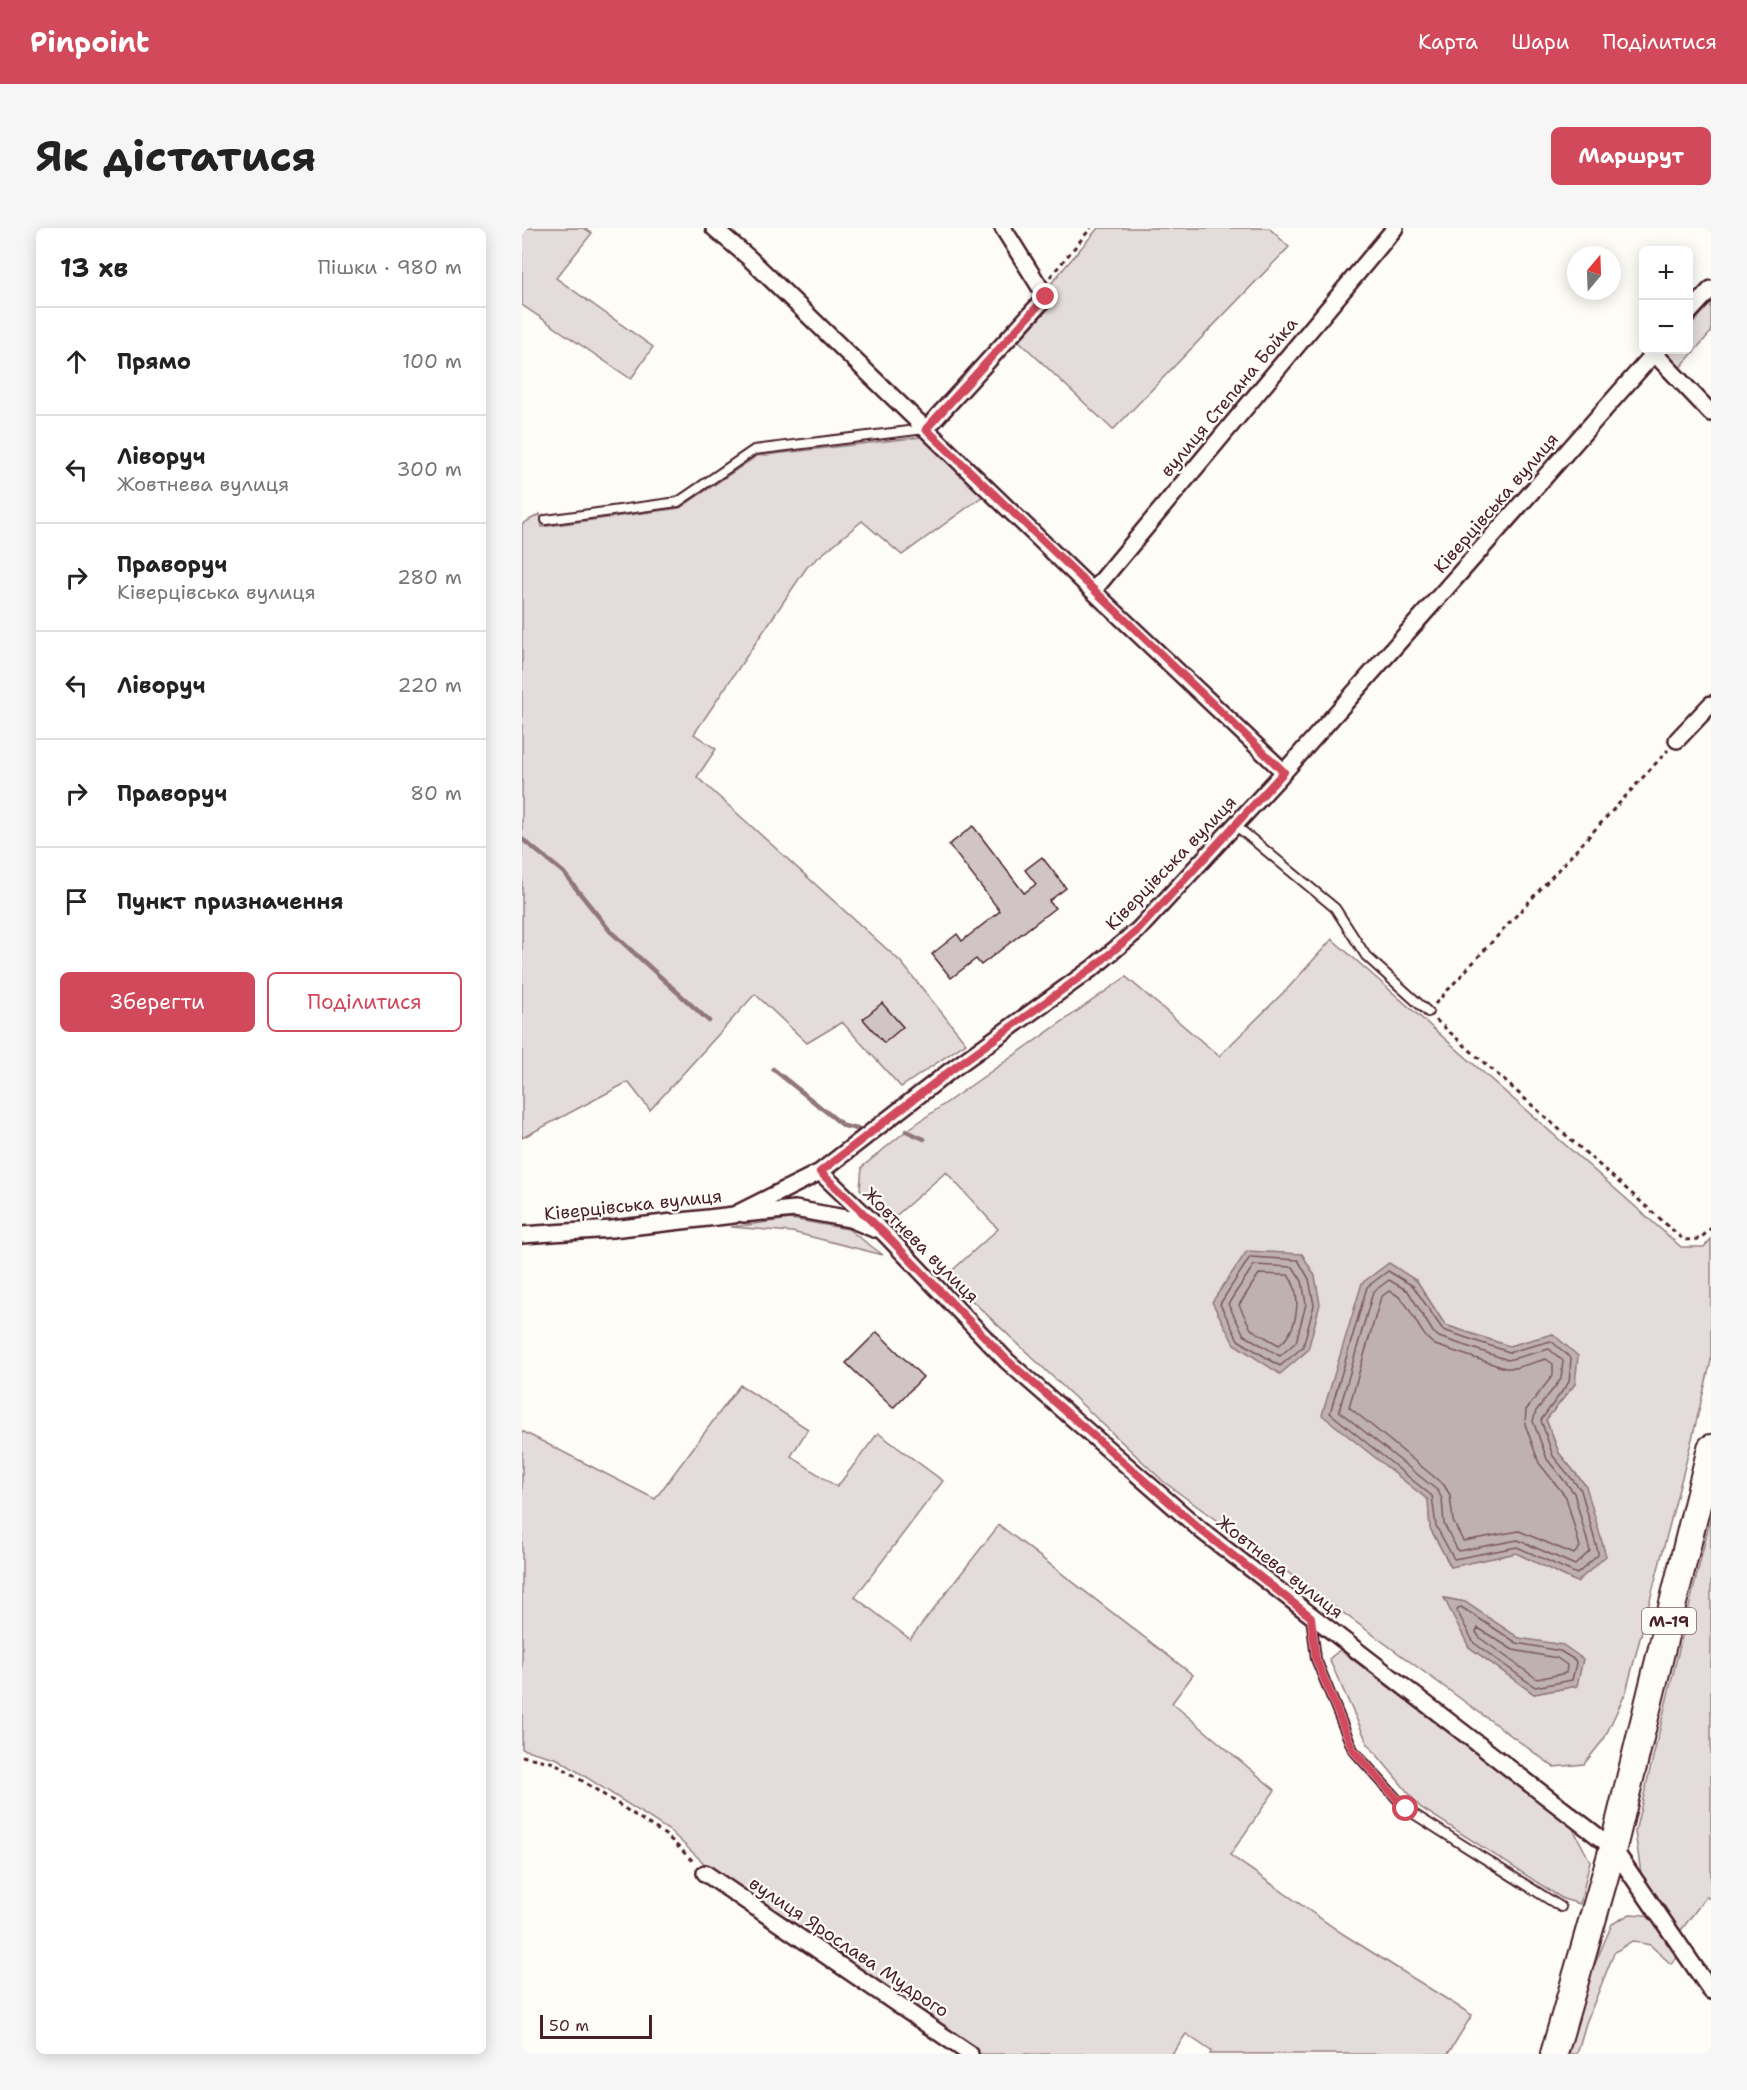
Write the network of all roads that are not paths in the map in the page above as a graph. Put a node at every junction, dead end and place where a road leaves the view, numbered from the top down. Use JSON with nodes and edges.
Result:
{"nodes":[{"id":1,"x":714,"y":228,"type":"edge"},
{"id":2,"x":1003,"y":228,"type":"edge"},
{"id":3,"x":1395,"y":228,"type":"edge"},
{"id":4,"x":1711,"y":289,"type":"edge"},
{"id":5,"x":1693,"y":309,"type":"edge"},
{"id":6,"x":1653,"y":354,"type":"edge"},
{"id":7,"x":1659,"y":354,"type":"edge"},
{"id":8,"x":1711,"y":413,"type":"edge"},
{"id":9,"x":926,"y":429,"type":"junction"},
{"id":10,"x":546,"y":520,"type":"dead end"},
{"id":11,"x":1094,"y":591,"type":"junction"},
{"id":12,"x":1711,"y":704,"type":"edge"},
{"id":13,"x":1677,"y":740,"type":"road end"},
{"id":14,"x":1284,"y":772,"type":"junction"},
{"id":15,"x":1235,"y":825,"type":"junction"},
{"id":16,"x":1428,"y":1012,"type":"road end"},
{"id":17,"x":820,"y":1172,"type":"junction"},
{"id":18,"x":734,"y":1215,"type":"junction"},
{"id":19,"x":885,"y":1234,"type":"junction"},
{"id":20,"x":522,"y":1235,"type":"edge"},
{"id":21,"x":1711,"y":1448,"type":"edge"},
{"id":22,"x":1311,"y":1617,"type":"junction"},
{"id":23,"x":1613,"y":1848,"type":"junction"},
{"id":24,"x":705,"y":1873,"type":"road end"},
{"id":25,"x":1561,"y":1906,"type":"dead end"},
{"id":26,"x":1711,"y":1991,"type":"edge"},
{"id":27,"x":970,"y":2054,"type":"edge"},
{"id":28,"x":1554,"y":2054,"type":"edge"}],
"edges":[{"from":1,"to":9,"type":"street"},
{"from":2,"to":9,"type":"street"},
{"from":3,"to":11,"type":"street","name":"вулиця Степана Бойка"},
{"from":4,"to":5,"type":"street"},
{"from":6,"to":14,"type":"street","name":"Ківерцівська вулиця"},
{"from":7,"to":8,"type":"street"},
{"from":9,"to":10,"type":"lane"},
{"from":9,"to":11,"type":"street"},
{"from":11,"to":14,"type":"street"},
{"from":12,"to":13,"type":"street"},
{"from":14,"to":15,"type":"street","name":"Ківерцівська вулиця"},
{"from":15,"to":16,"type":"lane"},
{"from":15,"to":17,"type":"street","name":"Ківерцівська вулиця"},
{"from":17,"to":18,"type":"street","name":"Ківерцівська вулиця"},
{"from":17,"to":19,"type":"street","name":"Жовтнева вулиця"},
{"from":18,"to":19,"type":"street"},
{"from":18,"to":20,"type":"street","name":"Ківерцівська вулиця"},
{"from":19,"to":22,"type":"street","name":"Жовтнева вулиця"},
{"from":21,"to":23,"type":"highway","number":"М-19"},
{"from":22,"to":23,"type":"street","name":"Жовтнева вулиця"},
{"from":22,"to":25,"type":"lane"},
{"from":23,"to":26,"type":"street","name":"Жовтнева вулиця"},
{"from":23,"to":28,"type":"highway","number":"М-19"},
{"from":24,"to":27,"type":"street","name":"вулиця Ярослава Мудрого"}]}
